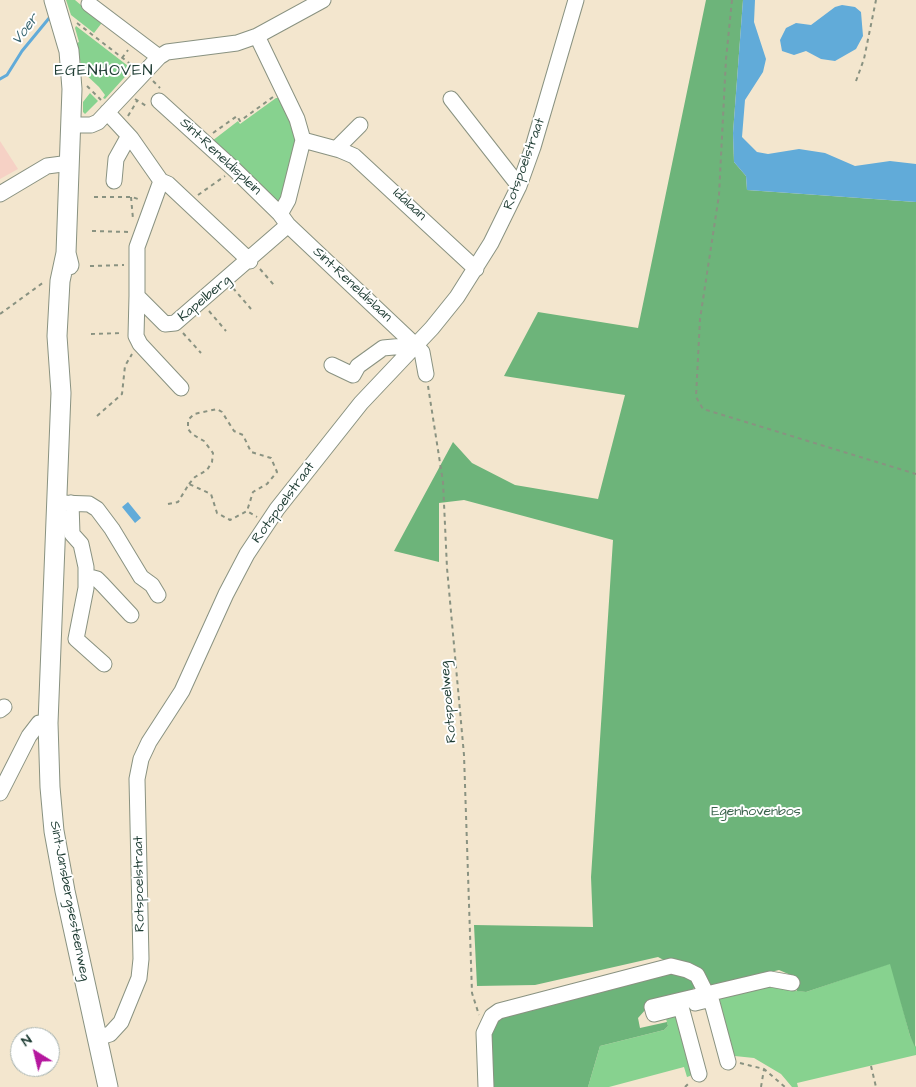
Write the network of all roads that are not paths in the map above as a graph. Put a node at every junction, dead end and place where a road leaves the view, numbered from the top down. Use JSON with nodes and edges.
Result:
{"nodes":[{"id":1,"x":323,"y":0,"type":"edge"},
{"id":2,"x":576,"y":0,"type":"edge"},
{"id":3,"x":89,"y":4,"type":"dead end"},
{"id":4,"x":57,"y":7,"type":"edge"},
{"id":5,"x":257,"y":36,"type":"junction"},
{"id":6,"x":159,"y":57,"type":"junction"},
{"id":7,"x":451,"y":99,"type":"dead end"},
{"id":8,"x":159,"y":101,"type":"dead end"},
{"id":9,"x":106,"y":108,"type":"junction"},
{"id":10,"x":71,"y":125,"type":"junction"},
{"id":11,"x":360,"y":125,"type":"dead end"},
{"id":12,"x":126,"y":132,"type":"junction"},
{"id":13,"x":303,"y":140,"type":"junction"},
{"id":14,"x":336,"y":149,"type":"junction"},
{"id":15,"x":70,"y":163,"type":"junction"},
{"id":16,"x":114,"y":181,"type":"dead end"},
{"id":17,"x":161,"y":181,"type":"junction"},
{"id":18,"x":519,"y":186,"type":"junction"},
{"id":19,"x":0,"y":194,"type":"edge"},
{"id":20,"x":284,"y":220,"type":"junction"},
{"id":21,"x":250,"y":260,"type":"junction"},
{"id":22,"x":476,"y":268,"type":"junction"},
{"id":23,"x":137,"y":296,"type":"junction"},
{"id":24,"x":415,"y":345,"type":"junction"},
{"id":25,"x":332,"y":365,"type":"dead end"},
{"id":26,"x":426,"y":374,"type":"road end"},
{"id":27,"x":181,"y":388,"type":"dead end"},
{"id":28,"x":64,"y":503,"type":"junction"},
{"id":29,"x":86,"y":576,"type":"junction"},
{"id":30,"x":158,"y":595,"type":"dead end"},
{"id":31,"x":131,"y":615,"type":"dead end"},
{"id":32,"x":104,"y":664,"type":"dead end"},
{"id":33,"x":48,"y":723,"type":"junction"},
{"id":34,"x":0,"y":793,"type":"edge"},
{"id":35,"x":792,"y":983,"type":"dead end"},
{"id":36,"x":706,"y":993,"type":"junction"},
{"id":37,"x":681,"y":1006,"type":"junction"},
{"id":38,"x":98,"y":1038,"type":"junction"},
{"id":39,"x":728,"y":1062,"type":"road end"},
{"id":40,"x":699,"y":1074,"type":"dead end"},
{"id":41,"x":108,"y":1087,"type":"edge"},
{"id":42,"x":486,"y":1087,"type":"edge"}],
"edges":[{"from":1,"to":5,"type":"street"},
{"from":2,"to":18,"type":"street","name":"Rotspoelstraat"},
{"from":3,"to":6,"type":"street"},
{"from":4,"to":10,"type":"main road","name":"Sint-Jansbergsesteenweg"},
{"from":5,"to":6,"type":"street"},
{"from":5,"to":13,"type":"street"},
{"from":6,"to":9,"type":"street"},
{"from":7,"to":18,"type":"street"},
{"from":8,"to":20,"type":"street","name":"Sint-Reneldisplein"},
{"from":9,"to":10,"type":"street"},
{"from":9,"to":12,"type":"street"},
{"from":10,"to":15,"type":"main road","name":"Sint-Jansbergsesteenweg"},
{"from":11,"to":14,"type":"street"},
{"from":12,"to":16,"type":"street"},
{"from":12,"to":17,"type":"street"},
{"from":13,"to":14,"type":"street","name":"Idalaan"},
{"from":13,"to":20,"type":"street"},
{"from":14,"to":22,"type":"street","name":"Idalaan"},
{"from":15,"to":19,"type":"street"},
{"from":15,"to":28,"type":"main road","name":"Sint-Jansbergsesteenweg"},
{"from":17,"to":21,"type":"street"},
{"from":17,"to":23,"type":"street"},
{"from":18,"to":22,"type":"street","name":"Rotspoelstraat"},
{"from":20,"to":21,"type":"street","name":"Kapelberg"},
{"from":20,"to":24,"type":"street","name":"Sint-Reneldislaan"},
{"from":21,"to":23,"type":"street","name":"Kapelberg"},
{"from":22,"to":24,"type":"street","name":"Rotspoelstraat"},
{"from":23,"to":27,"type":"street"},
{"from":24,"to":25,"type":"street"},
{"from":24,"to":26,"type":"street"},
{"from":24,"to":38,"type":"street","name":"Rotspoelstraat"},
{"from":28,"to":29,"type":"street","name":"Sint-Jansbergsesteenweg"},
{"from":28,"to":30,"type":"street"},
{"from":28,"to":33,"type":"main road","name":"Sint-Jansbergsesteenweg"},
{"from":29,"to":31,"type":"street"},
{"from":29,"to":32,"type":"street","name":"Sint-Jansbergsesteenweg"},
{"from":33,"to":34,"type":"street"},
{"from":33,"to":38,"type":"main road","name":"Sint-Jansbergsesteenweg"},
{"from":35,"to":36,"type":"street"},
{"from":36,"to":37,"type":"street"},
{"from":36,"to":42,"type":"street"},
{"from":37,"to":39,"type":"street"},
{"from":37,"to":40,"type":"street"},
{"from":38,"to":41,"type":"main road","name":"Sint-Jansbergsesteenweg"}]}
